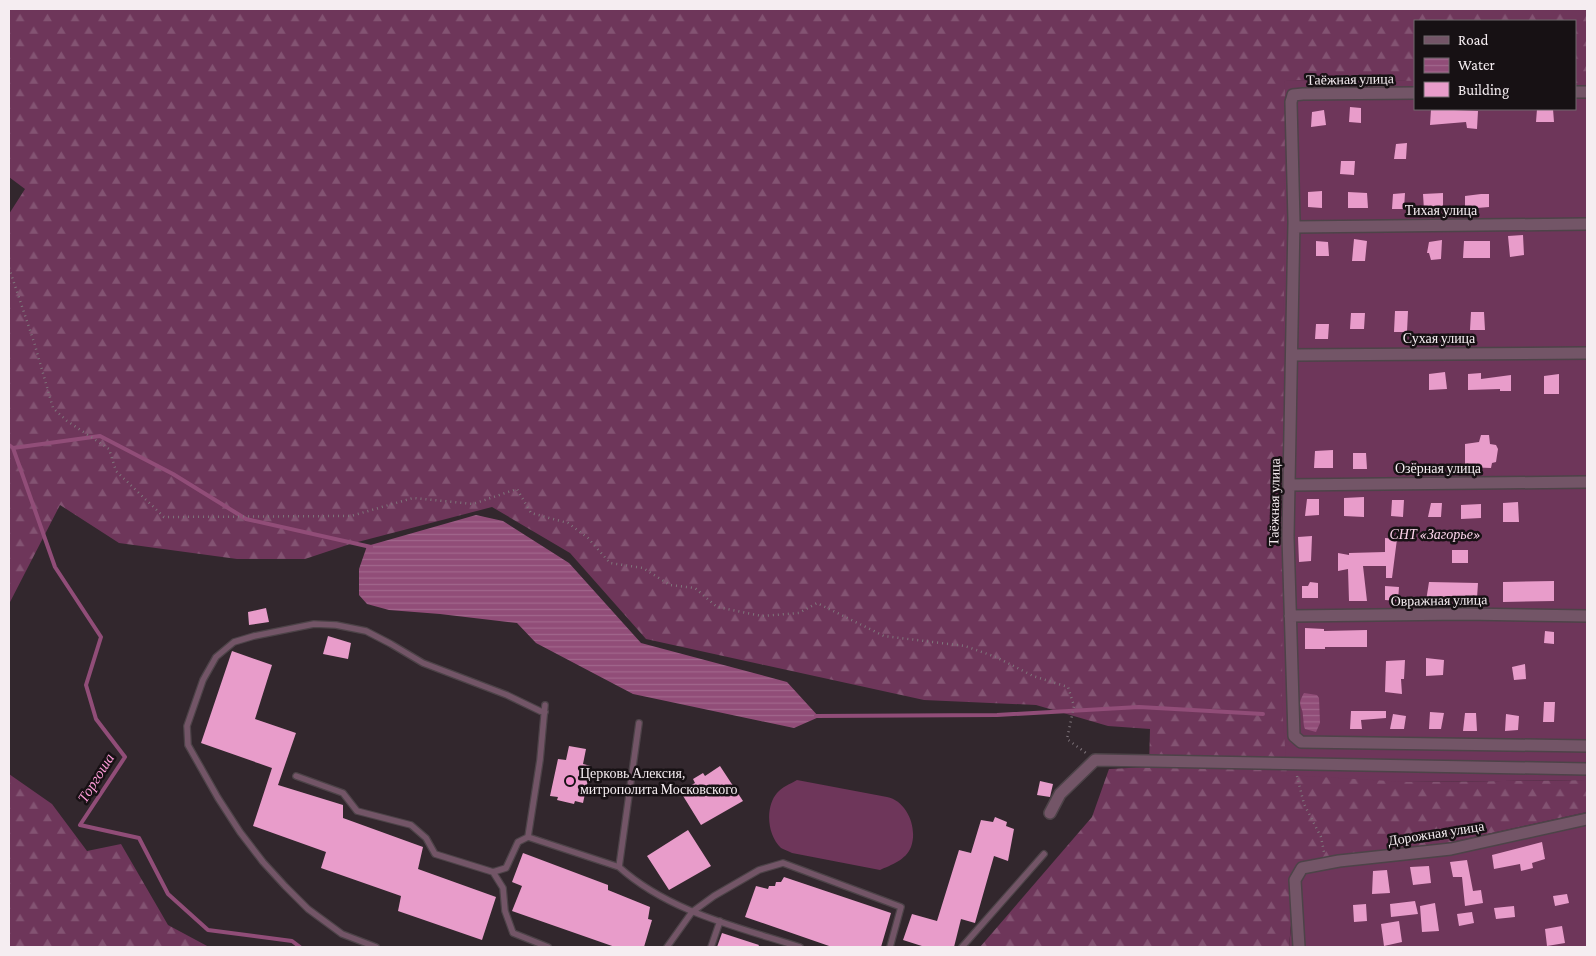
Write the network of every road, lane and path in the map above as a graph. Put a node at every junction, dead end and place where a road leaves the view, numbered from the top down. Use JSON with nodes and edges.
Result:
{"nodes":[{"id":1,"x":1414,"y":93,"type":"edge"},
{"id":2,"x":1587,"y":224,"type":"edge"},
{"id":3,"x":1294,"y":226,"type":"junction"},
{"id":4,"x":9,"y":268,"type":"edge"},
{"id":5,"x":1292,"y":354,"type":"junction"},
{"id":6,"x":1587,"y":354,"type":"edge"},
{"id":7,"x":1587,"y":482,"type":"edge"},
{"id":8,"x":1289,"y":485,"type":"junction"},
{"id":9,"x":1290,"y":616,"type":"junction"},
{"id":10,"x":1587,"y":616,"type":"edge"},
{"id":11,"x":639,"y":723,"type":"dead end"},
{"id":12,"x":1587,"y":746,"type":"edge"},
{"id":13,"x":1095,"y":760,"type":"junction"},
{"id":14,"x":1295,"y":763,"type":"junction"},
{"id":15,"x":1587,"y":769,"type":"edge"},
{"id":16,"x":296,"y":776,"type":"dead end"},
{"id":17,"x":1050,"y":813,"type":"dead end"},
{"id":18,"x":1587,"y":819,"type":"edge"},
{"id":19,"x":528,"y":837,"type":"junction"},
{"id":20,"x":1044,"y":854,"type":"dead end"},
{"id":21,"x":1326,"y":864,"type":"junction"},
{"id":22,"x":619,"y":867,"type":"junction"},
{"id":23,"x":493,"y":872,"type":"junction"},
{"id":24,"x":692,"y":912,"type":"junction"},
{"id":25,"x":720,"y":921,"type":"junction"},
{"id":26,"x":376,"y":947,"type":"edge"},
{"id":27,"x":548,"y":947,"type":"edge"},
{"id":28,"x":667,"y":947,"type":"edge"},
{"id":29,"x":711,"y":947,"type":"edge"},
{"id":30,"x":800,"y":947,"type":"edge"},
{"id":31,"x":890,"y":947,"type":"edge"},
{"id":32,"x":962,"y":947,"type":"edge"},
{"id":33,"x":1298,"y":947,"type":"edge"}],
"edges":[{"from":1,"to":3,"type":"street","name":"Таёжная улица"},
{"from":2,"to":3,"type":"street","name":"Тихая улица"},
{"from":3,"to":5,"type":"street","name":"Таёжная улица"},
{"from":4,"to":13,"type":"path"},
{"from":5,"to":6,"type":"street","name":"Сухая улица"},
{"from":5,"to":8,"type":"street","name":"Таёжная улица"},
{"from":7,"to":8,"type":"street","name":"Озёрная улица"},
{"from":8,"to":9,"type":"street","name":"Таёжная улица"},
{"from":9,"to":10,"type":"street","name":"Овражная улица"},
{"from":9,"to":12,"type":"street","name":"Таёжная улица"},
{"from":11,"to":22,"type":"lane"},
{"from":13,"to":14,"type":"street"},
{"from":13,"to":17,"type":"street"},
{"from":14,"to":15,"type":"street"},
{"from":14,"to":21,"type":"path"},
{"from":16,"to":23,"type":"lane"},
{"from":18,"to":21,"type":"street","name":"Дорожная улица"},
{"from":19,"to":22,"type":"lane"},
{"from":19,"to":23,"type":"lane"},
{"from":19,"to":26,"type":"lane"},
{"from":20,"to":32,"type":"lane"},
{"from":21,"to":33,"type":"street","name":"Дорожная улица"},
{"from":22,"to":24,"type":"lane"},
{"from":23,"to":27,"type":"lane"},
{"from":24,"to":25,"type":"lane"},
{"from":24,"to":28,"type":"lane"},
{"from":24,"to":31,"type":"lane"},
{"from":25,"to":29,"type":"lane"},
{"from":25,"to":30,"type":"lane"}]}
